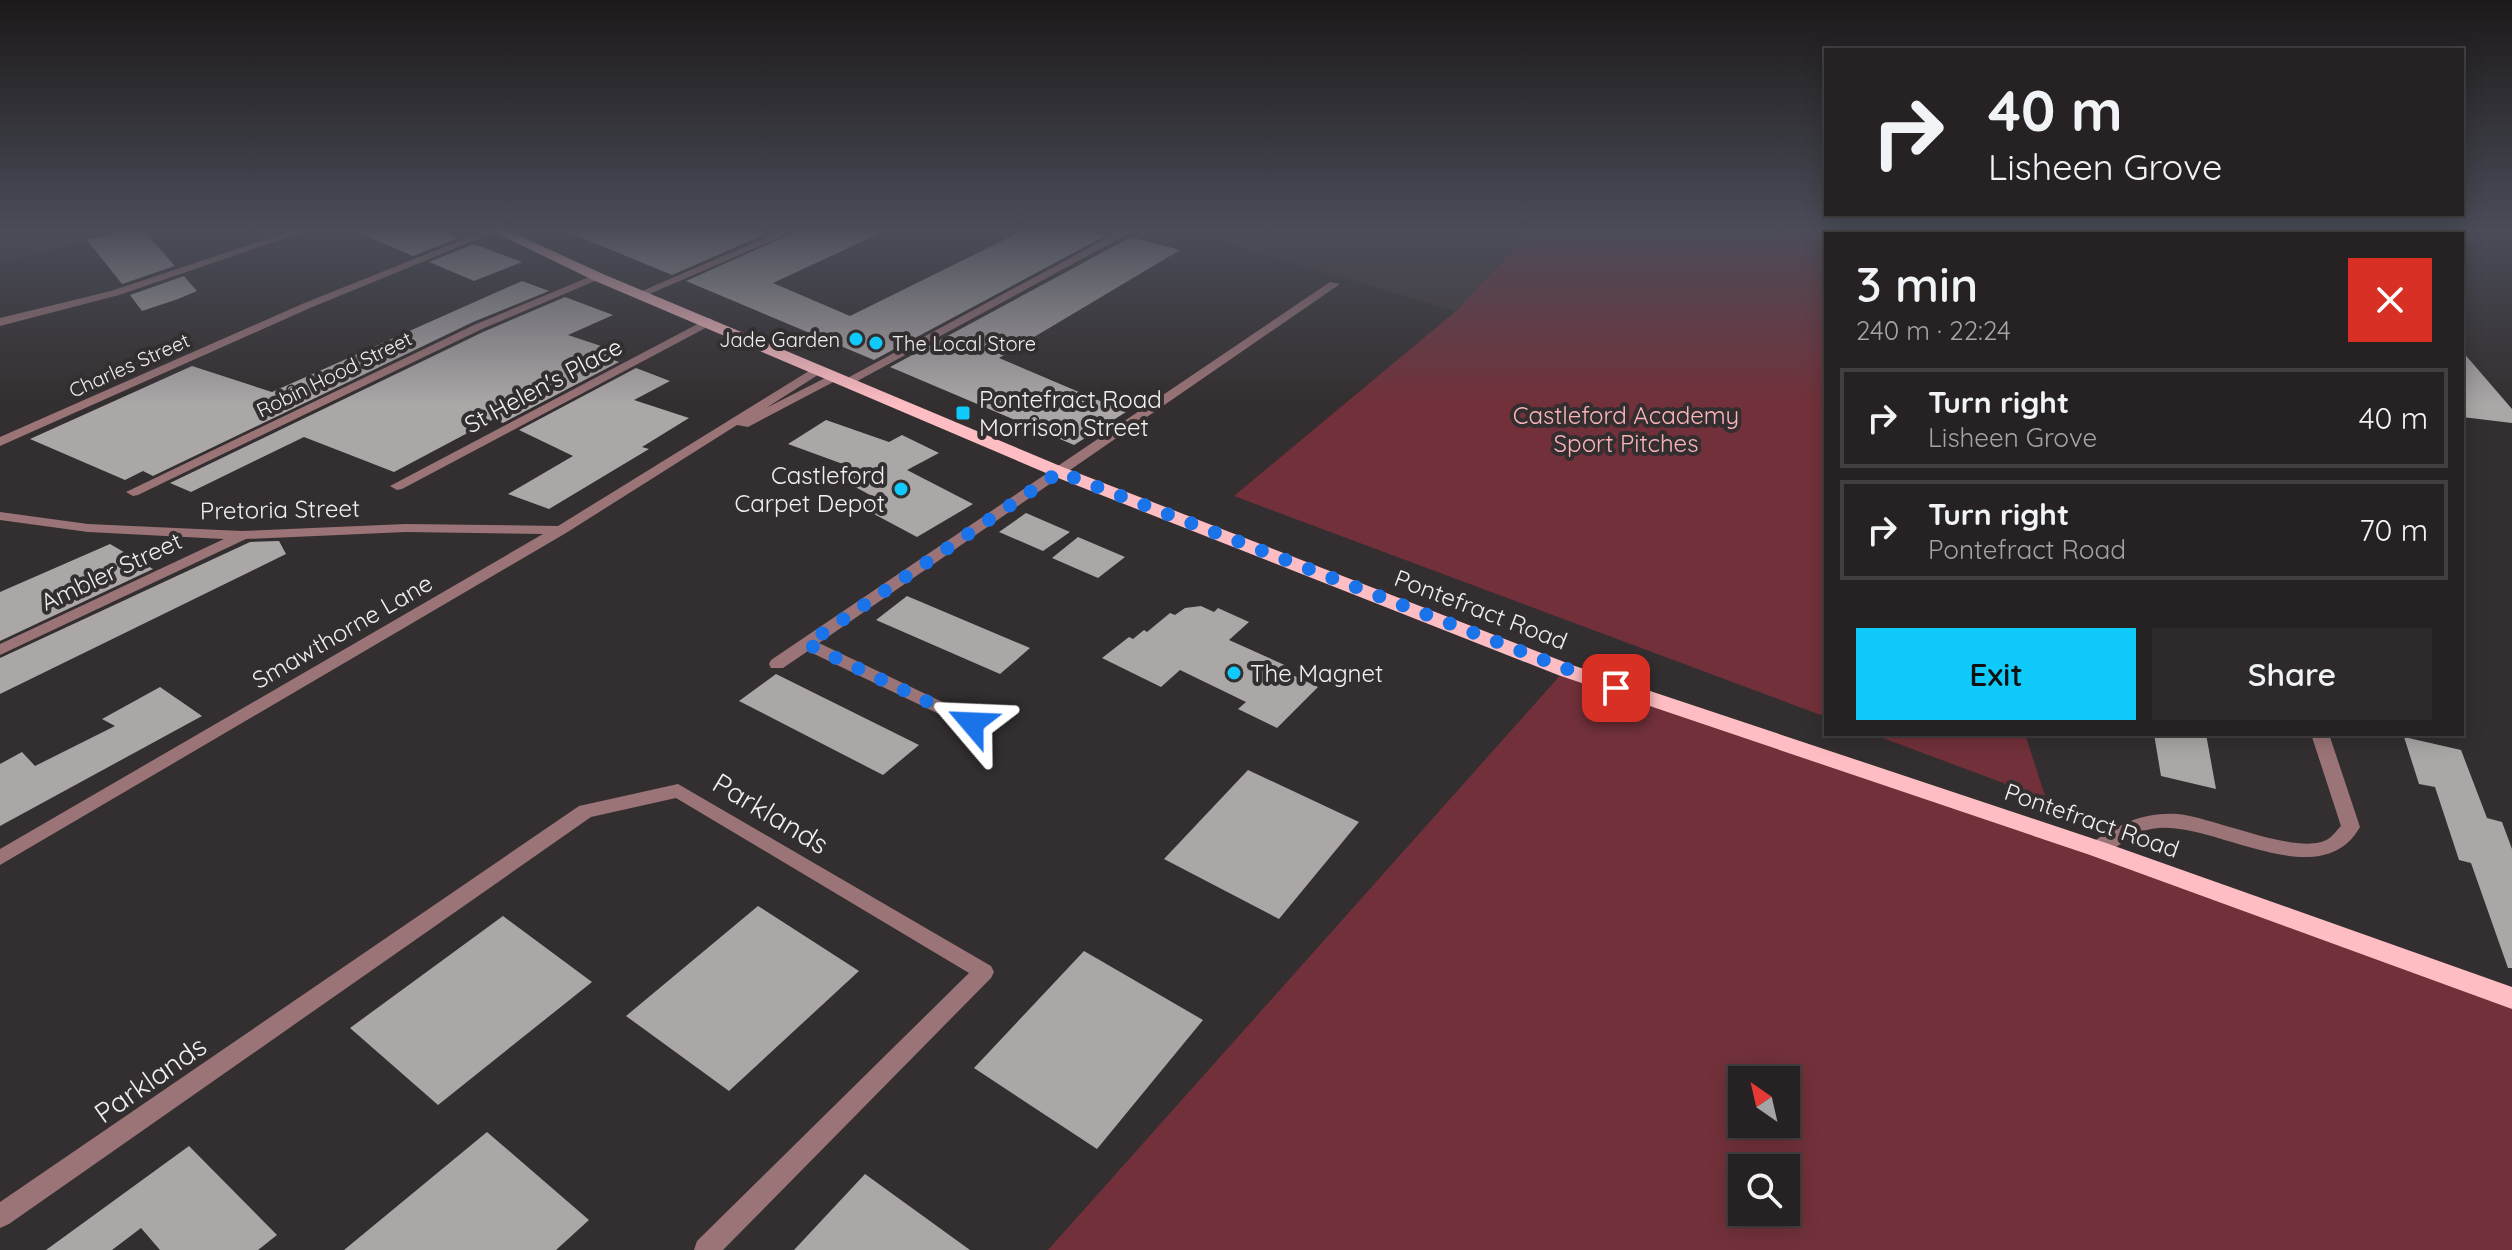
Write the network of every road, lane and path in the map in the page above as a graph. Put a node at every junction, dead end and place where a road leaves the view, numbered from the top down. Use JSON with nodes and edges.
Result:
{"nodes":[{"id":1,"x":129,"y":288,"type":"edge"},
{"id":2,"x":350,"y":288,"type":"edge"},
{"id":3,"x":571,"y":288,"type":"edge"},
{"id":4,"x":627,"y":288,"type":"edge"},
{"id":5,"x":654,"y":288,"type":"edge"},
{"id":6,"x":1012,"y":288,"type":"edge"},
{"id":7,"x":1328,"y":288,"type":"edge"},
{"id":8,"x":641,"y":294,"type":"junction"},
{"id":9,"x":0,"y":322,"type":"edge"},
{"id":10,"x":709,"y":322,"type":"junction"},
{"id":11,"x":833,"y":377,"type":"junction"},
{"id":12,"x":705,"y":441,"type":"junction"},
{"id":13,"x":0,"y":442,"type":"edge"},
{"id":14,"x":1059,"y":472,"type":"junction"},
{"id":15,"x":397,"y":486,"type":"dead end"},
{"id":16,"x":133,"y":492,"type":"dead end"},
{"id":17,"x":0,"y":516,"type":"edge"},
{"id":18,"x":561,"y":530,"type":"junction"},
{"id":19,"x":242,"y":535,"type":"junction"},
{"id":20,"x":807,"y":644,"type":"junction"},
{"id":21,"x":0,"y":650,"type":"edge"},
{"id":22,"x":777,"y":664,"type":"dead end"},
{"id":23,"x":972,"y":723,"type":"dead end"},
{"id":24,"x":2321,"y":736,"type":"edge"},
{"id":25,"x":2098,"y":849,"type":"junction"},
{"id":26,"x":0,"y":858,"type":"edge"},
{"id":27,"x":2512,"y":998,"type":"edge"},
{"id":28,"x":0,"y":1216,"type":"edge"},
{"id":29,"x":706,"y":1250,"type":"edge"}],
"edges":[{"from":1,"to":9,"type":"street"},
{"from":2,"to":13,"type":"street","name":"Charles Street"},
{"from":3,"to":16,"type":"street","name":"Robin Hood Street"},
{"from":4,"to":8,"type":"main road","name":"Pontefract Road"},
{"from":5,"to":8,"type":"street"},
{"from":6,"to":11,"type":"street"},
{"from":7,"to":14,"type":"street"},
{"from":8,"to":10,"type":"main road","name":"Pontefract Road"},
{"from":10,"to":11,"type":"main road","name":"Pontefract Road"},
{"from":10,"to":15,"type":"street","name":"St Helen's Place"},
{"from":11,"to":12,"type":"street","name":"Smawthorne Lane"},
{"from":11,"to":12,"type":"street","name":"Smawthorne Lane"},
{"from":11,"to":14,"type":"main road","name":"Pontefract Road"},
{"from":12,"to":18,"type":"street","name":"Smawthorne Lane"},
{"from":14,"to":20,"type":"street"},
{"from":14,"to":25,"type":"main road","name":"Pontefract Road"},
{"from":17,"to":19,"type":"street","name":"Pretoria Street"},
{"from":18,"to":19,"type":"street","name":"Pretoria Street"},
{"from":18,"to":26,"type":"street","name":"Smawthorne Lane"},
{"from":19,"to":21,"type":"street","name":"Ambler Street"},
{"from":20,"to":22,"type":"street"},
{"from":20,"to":23,"type":"street"},
{"from":24,"to":25,"type":"street"},
{"from":25,"to":27,"type":"main road","name":"Pontefract Road"},
{"from":28,"to":29,"type":"street","name":"Parklands"}]}
